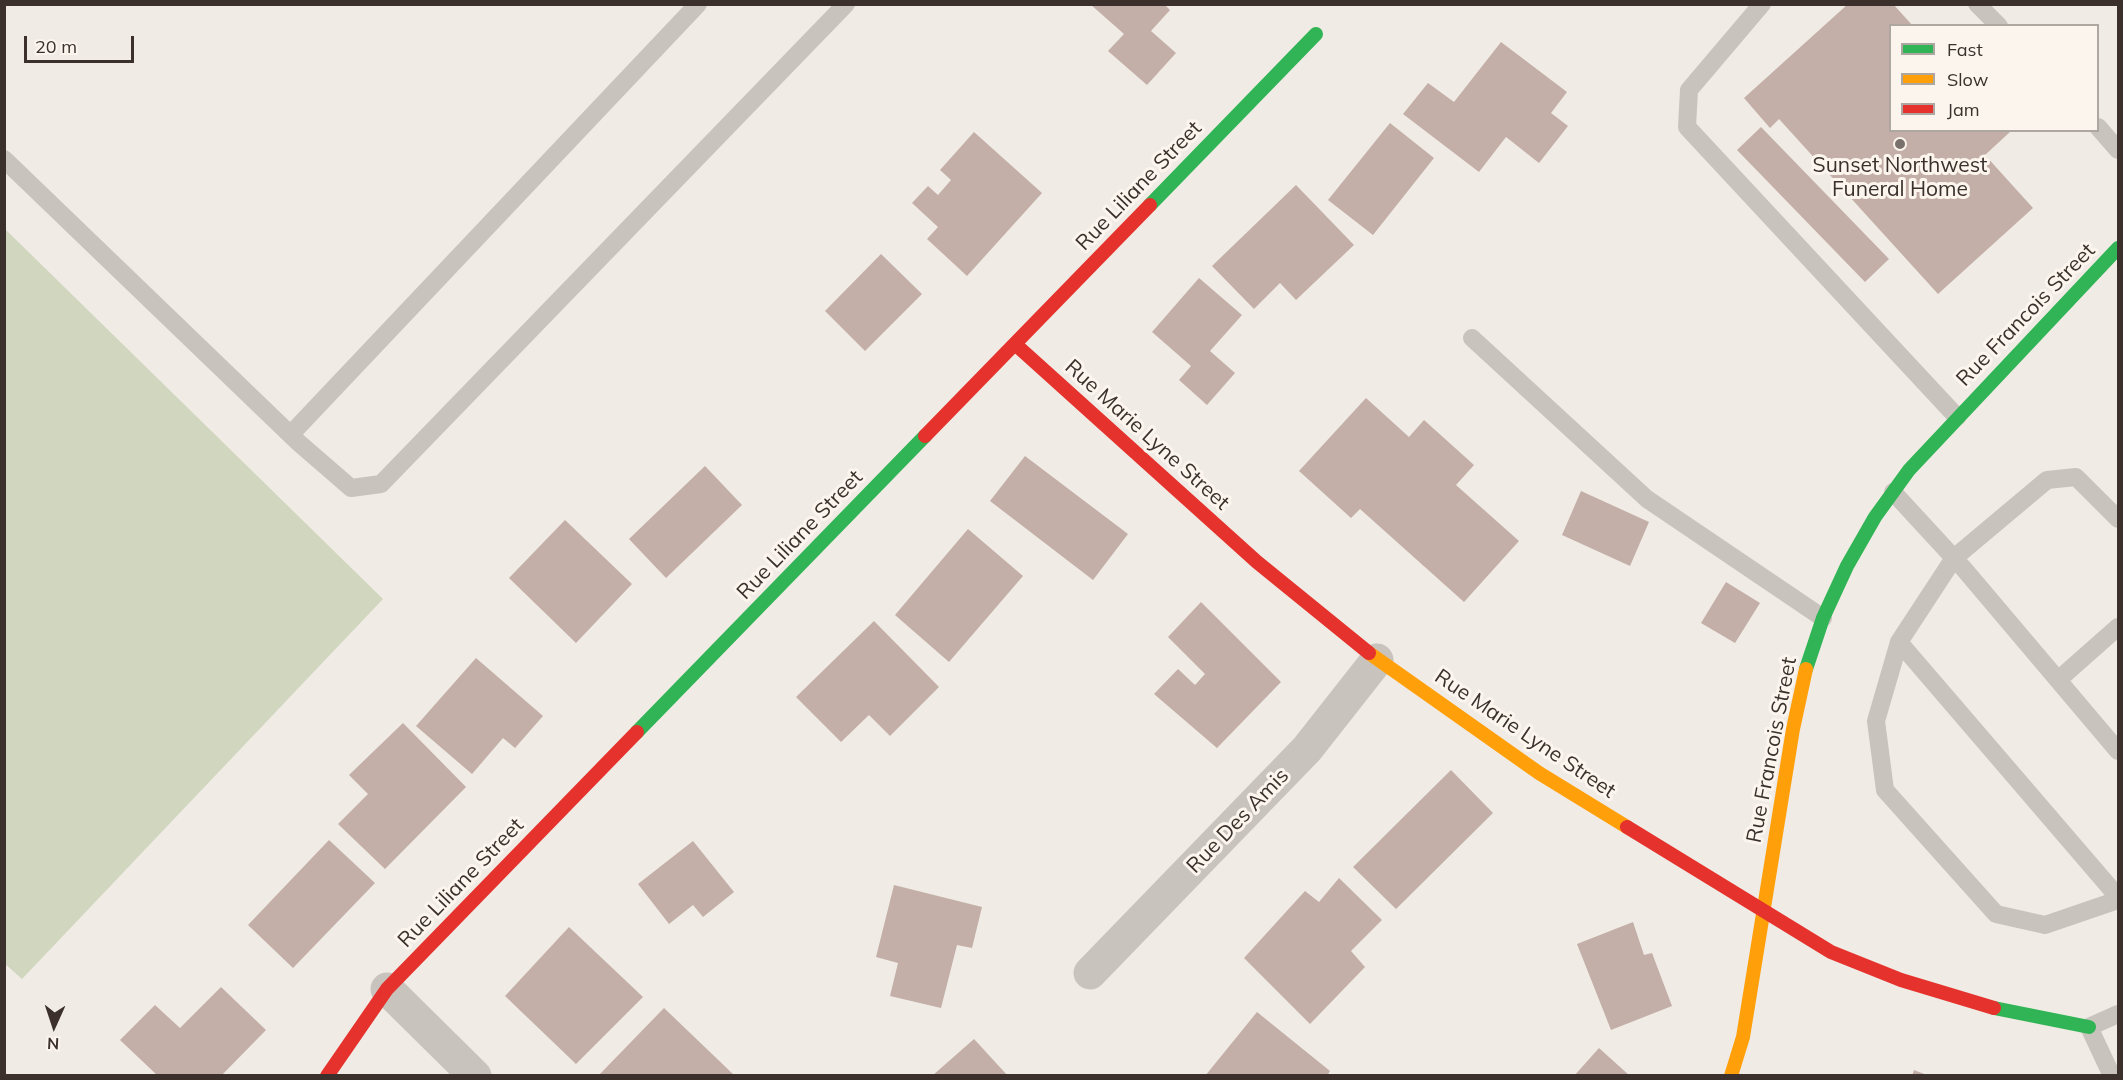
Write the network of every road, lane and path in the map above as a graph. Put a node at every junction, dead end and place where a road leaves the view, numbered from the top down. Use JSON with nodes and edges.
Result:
{"nodes":[{"id":1,"x":698,"y":4,"type":"edge"},
{"id":2,"x":846,"y":4,"type":"edge"},
{"id":3,"x":1762,"y":4,"type":"edge"},
{"id":4,"x":1977,"y":4,"type":"edge"},
{"id":5,"x":1997,"y":24,"type":"edge"},
{"id":6,"x":1316,"y":34,"type":"dead end"},
{"id":7,"x":2099,"y":129,"type":"edge"},
{"id":8,"x":2118,"y":150,"type":"edge"},
{"id":9,"x":4,"y":159,"type":"edge"},
{"id":10,"x":2118,"y":248,"type":"edge"},
{"id":11,"x":1472,"y":338,"type":"dead end"},
{"id":12,"x":1015,"y":344,"type":"junction"},
{"id":13,"x":1957,"y":417,"type":"junction"},
{"id":14,"x":291,"y":434,"type":"junction"},
{"id":15,"x":1893,"y":492,"type":"junction"},
{"id":16,"x":2118,"y":519,"type":"edge"},
{"id":17,"x":1954,"y":558,"type":"junction"},
{"id":18,"x":1823,"y":618,"type":"junction"},
{"id":19,"x":2118,"y":627,"type":"edge"},
{"id":20,"x":1899,"y":642,"type":"junction"},
{"id":21,"x":1377,"y":660,"type":"junction"},
{"id":22,"x":2058,"y":680,"type":"junction"},
{"id":23,"x":2118,"y":751,"type":"edge"},
{"id":24,"x":2118,"y":898,"type":"edge"},
{"id":25,"x":1765,"y":911,"type":"junction"},
{"id":26,"x":1090,"y":974,"type":"dead end"},
{"id":27,"x":387,"y":989,"type":"junction"},
{"id":28,"x":2118,"y":1014,"type":"edge"},
{"id":29,"x":2089,"y":1027,"type":"junction"},
{"id":30,"x":327,"y":1076,"type":"edge"},
{"id":31,"x":475,"y":1076,"type":"edge"},
{"id":32,"x":1731,"y":1076,"type":"edge"},
{"id":33,"x":2112,"y":1076,"type":"edge"}],
"edges":[{"from":1,"to":14,"type":"lane"},
{"from":2,"to":14,"type":"lane"},
{"from":3,"to":13,"type":"lane"},
{"from":4,"to":5,"type":"lane"},
{"from":6,"to":12,"type":"street","name":"Rue Liliane Street"},
{"from":7,"to":8,"type":"lane"},
{"from":9,"to":14,"type":"lane"},
{"from":10,"to":13,"type":"street","name":"Rue Francois Street"},
{"from":11,"to":18,"type":"lane"},
{"from":12,"to":21,"type":"street","name":"Rue Marie Lyne Street"},
{"from":12,"to":27,"type":"street","name":"Rue Liliane Street"},
{"from":13,"to":15,"type":"street","name":"Rue Francois Street"},
{"from":15,"to":17,"type":"lane"},
{"from":15,"to":18,"type":"street","name":"Rue Francois Street"},
{"from":16,"to":17,"type":"lane"},
{"from":17,"to":20,"type":"lane"},
{"from":17,"to":22,"type":"lane"},
{"from":18,"to":25,"type":"street","name":"Rue Francois Street"},
{"from":19,"to":22,"type":"lane"},
{"from":20,"to":24,"type":"lane"},
{"from":20,"to":24,"type":"lane"},
{"from":21,"to":25,"type":"street","name":"Rue Marie Lyne Street"},
{"from":21,"to":26,"type":"street","name":"Rue Des Amis"},
{"from":22,"to":23,"type":"lane"},
{"from":25,"to":29,"type":"street","name":"Rue Marie Lyne Street"},
{"from":25,"to":32,"type":"street","name":"Rue Francois Street"},
{"from":27,"to":30,"type":"street","name":"Rue Liliane Street"},
{"from":27,"to":31,"type":"street"},
{"from":28,"to":29,"type":"lane"},
{"from":29,"to":33,"type":"lane"}]}
